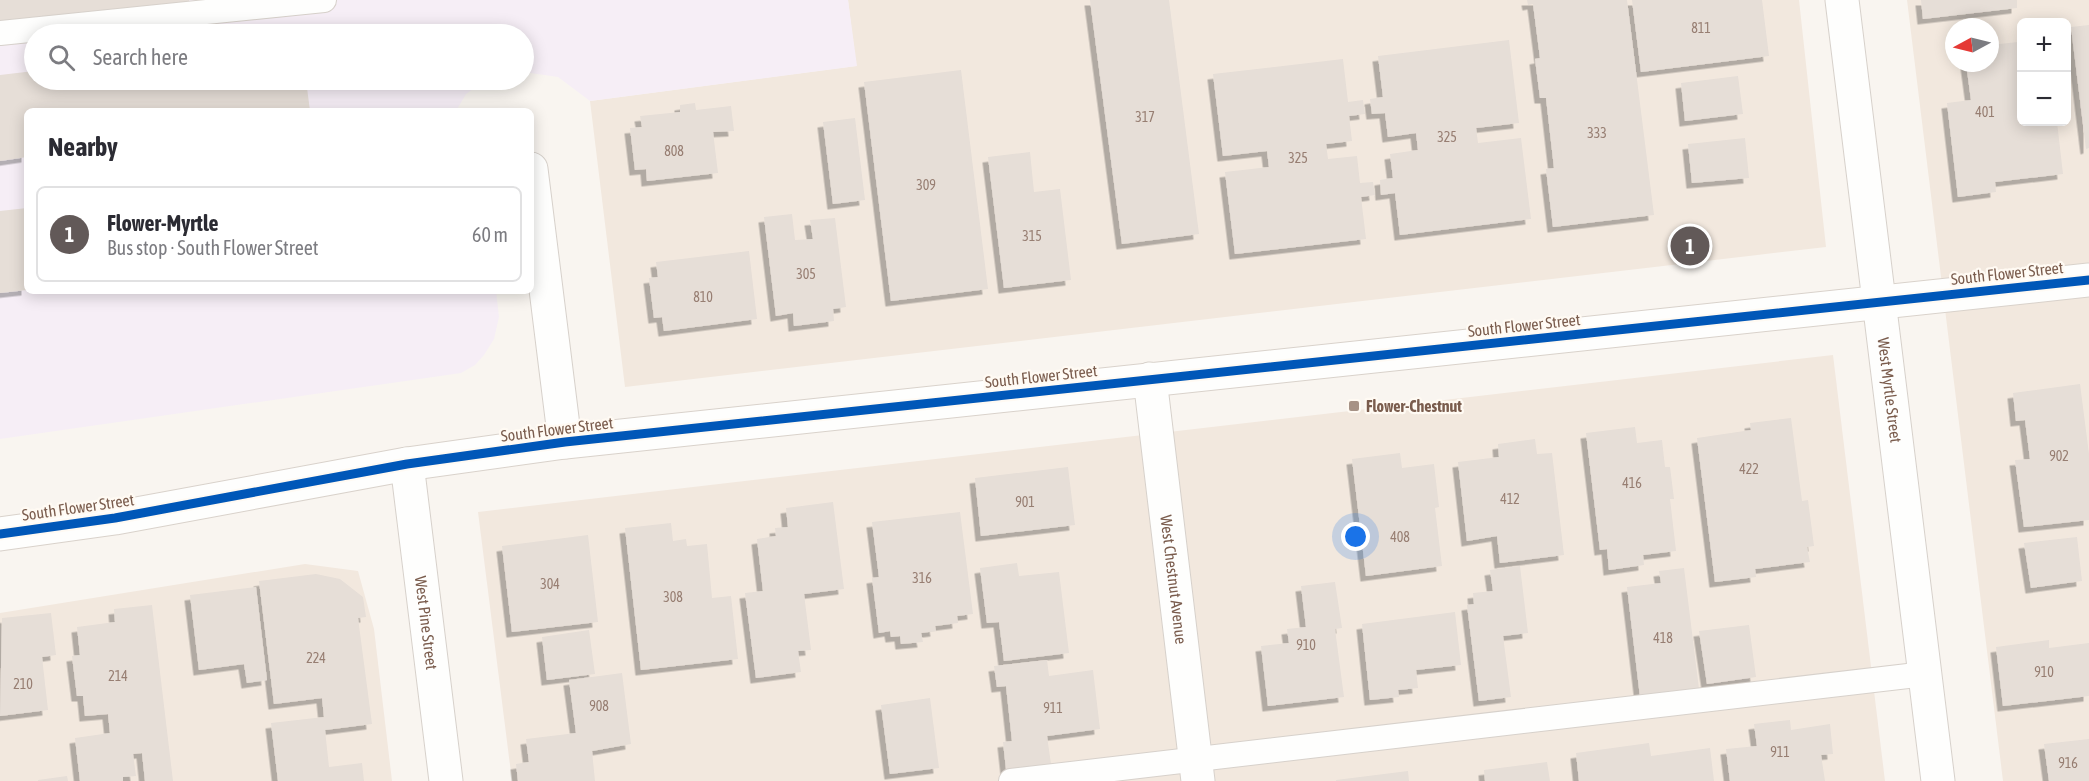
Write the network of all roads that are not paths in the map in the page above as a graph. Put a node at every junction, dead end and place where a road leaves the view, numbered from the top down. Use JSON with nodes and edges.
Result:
{"nodes":[{"id":1,"x":324,"y":0,"type":"edge"},
{"id":2,"x":1842,"y":0,"type":"edge"},
{"id":3,"x":88,"y":24,"type":"edge"},
{"id":4,"x":24,"y":31,"type":"edge"},
{"id":5,"x":0,"y":33,"type":"edge"},
{"id":6,"x":534,"y":193,"type":"edge"},
{"id":7,"x":2089,"y":280,"type":"edge"},
{"id":8,"x":1879,"y":302,"type":"junction"},
{"id":9,"x":1150,"y":379,"type":"junction"},
{"id":10,"x":565,"y":442,"type":"junction"},
{"id":11,"x":406,"y":464,"type":"junction"},
{"id":12,"x":0,"y":534,"type":"edge"},
{"id":13,"x":1925,"y":674,"type":"junction"},
{"id":14,"x":1197,"y":770,"type":"edge"},
{"id":15,"x":446,"y":781,"type":"edge"},
{"id":16,"x":1011,"y":781,"type":"edge"},
{"id":17,"x":1938,"y":781,"type":"edge"}],
"edges":[{"from":1,"to":3,"type":"lane"},
{"from":2,"to":8,"type":"street","name":"West Myrtle Street"},
{"from":4,"to":5,"type":"lane"},
{"from":6,"to":10,"type":"street"},
{"from":7,"to":8,"type":"street","name":"South Flower Street"},
{"from":8,"to":9,"type":"street","name":"South Flower Street"},
{"from":8,"to":13,"type":"street","name":"West Myrtle Street"},
{"from":9,"to":10,"type":"street","name":"South Flower Street"},
{"from":9,"to":14,"type":"street","name":"West Chestnut Avenue"},
{"from":10,"to":11,"type":"street","name":"South Flower Street"},
{"from":11,"to":12,"type":"street","name":"South Flower Street"},
{"from":11,"to":15,"type":"street","name":"West Pine Street"},
{"from":13,"to":14,"type":"lane"},
{"from":13,"to":17,"type":"street","name":"West Myrtle Street"},
{"from":14,"to":16,"type":"lane"}]}
